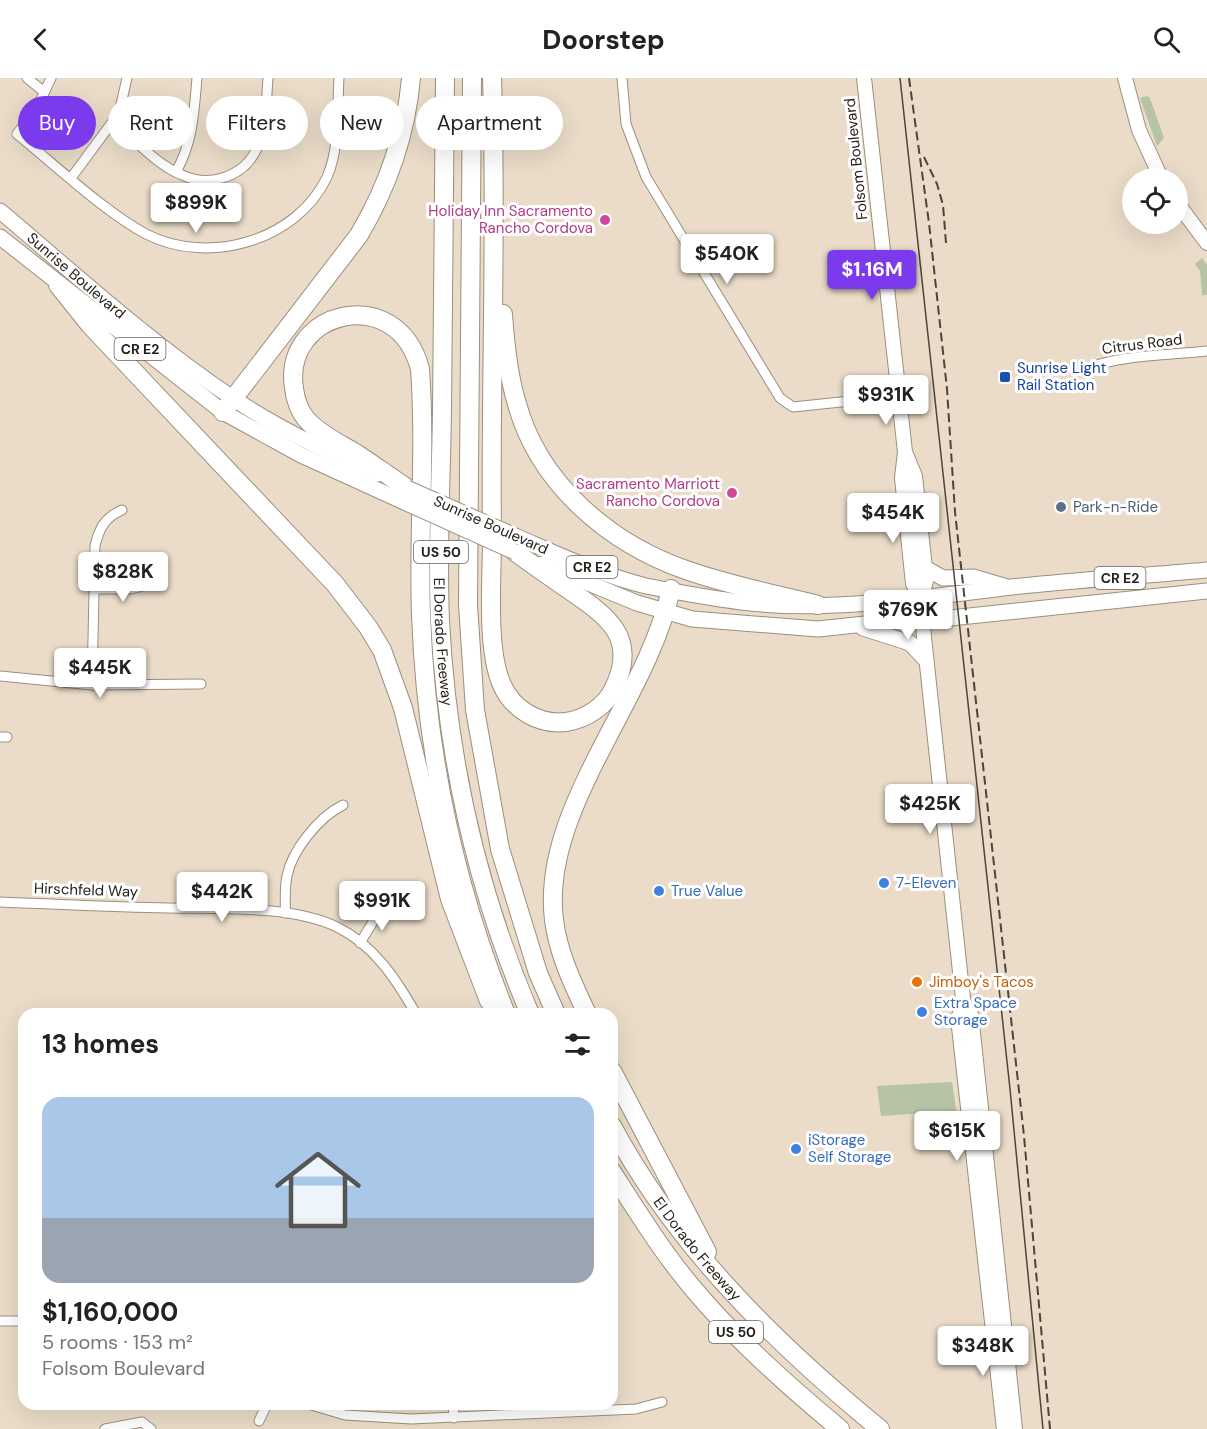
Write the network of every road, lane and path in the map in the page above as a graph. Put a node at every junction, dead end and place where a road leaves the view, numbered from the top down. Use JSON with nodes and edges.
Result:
{"nodes":[{"id":1,"x":27,"y":78,"type":"edge"},
{"id":2,"x":51,"y":78,"type":"edge"},
{"id":3,"x":127,"y":78,"type":"edge"},
{"id":4,"x":196,"y":78,"type":"edge"},
{"id":5,"x":268,"y":78,"type":"edge"},
{"id":6,"x":339,"y":78,"type":"edge"},
{"id":7,"x":411,"y":78,"type":"edge"},
{"id":8,"x":445,"y":78,"type":"edge"},
{"id":9,"x":472,"y":78,"type":"edge"},
{"id":10,"x":492,"y":78,"type":"edge"},
{"id":11,"x":622,"y":78,"type":"edge"},
{"id":12,"x":864,"y":78,"type":"edge"},
{"id":13,"x":1125,"y":78,"type":"edge"},
{"id":14,"x":43,"y":91,"type":"junction"},
{"id":15,"x":124,"y":96,"type":"edge"},
{"id":16,"x":108,"y":127,"type":"edge"},
{"id":17,"x":148,"y":150,"type":"edge"},
{"id":18,"x":1156,"y":168,"type":"edge"},
{"id":19,"x":176,"y":172,"type":"junction"},
{"id":20,"x":71,"y":178,"type":"junction"},
{"id":21,"x":493,"y":187,"type":"junction"},
{"id":22,"x":0,"y":212,"type":"edge"},
{"id":23,"x":1188,"y":216,"type":"edge"},
{"id":24,"x":0,"y":237,"type":"edge"},
{"id":25,"x":1206,"y":238,"type":"edge"},
{"id":26,"x":58,"y":285,"type":"junction"},
{"id":27,"x":1207,"y":351,"type":"edge"},
{"id":28,"x":1083,"y":371,"type":"dead end"},
{"id":29,"x":898,"y":396,"type":"junction"},
{"id":30,"x":228,"y":405,"type":"junction"},
{"id":31,"x":905,"y":452,"type":"junction"},
{"id":32,"x":404,"y":494,"type":"junction"},
{"id":33,"x":122,"y":510,"type":"dead end"},
{"id":34,"x":515,"y":544,"type":"junction"},
{"id":35,"x":925,"y":568,"type":"junction"},
{"id":36,"x":1207,"y":570,"type":"edge"},
{"id":37,"x":147,"y":585,"type":"dead end"},
{"id":38,"x":1010,"y":588,"type":"junction"},
{"id":39,"x":94,"y":589,"type":"junction"},
{"id":40,"x":671,"y":589,"type":"junction"},
{"id":41,"x":1207,"y":591,"type":"edge"},
{"id":42,"x":921,"y":598,"type":"junction"},
{"id":43,"x":818,"y":605,"type":"junction"},
{"id":44,"x":666,"y":612,"type":"junction"},
{"id":45,"x":922,"y":619,"type":"junction"},
{"id":46,"x":857,"y":627,"type":"junction"},
{"id":47,"x":926,"y":660,"type":"junction"},
{"id":48,"x":0,"y":676,"type":"edge"},
{"id":49,"x":201,"y":684,"type":"dead end"},
{"id":50,"x":92,"y":685,"type":"junction"},
{"id":51,"x":344,"y":805,"type":"dead end"},
{"id":52,"x":0,"y":902,"type":"edge"},
{"id":53,"x":382,"y":907,"type":"dead end"},
{"id":54,"x":285,"y":914,"type":"junction"},
{"id":55,"x":360,"y":943,"type":"junction"},
{"id":56,"x":964,"y":1006,"type":"junction"},
{"id":57,"x":412,"y":1008,"type":"edge"},
{"id":58,"x":492,"y":1008,"type":"edge"},
{"id":59,"x":504,"y":1008,"type":"edge"},
{"id":60,"x":527,"y":1008,"type":"edge"},
{"id":61,"x":553,"y":1008,"type":"edge"},
{"id":62,"x":584,"y":1008,"type":"edge"},
{"id":63,"x":618,"y":1083,"type":"edge"},
{"id":64,"x":618,"y":1136,"type":"edge"},
{"id":65,"x":977,"y":1169,"type":"junction"},
{"id":66,"x":618,"y":1181,"type":"edge"},
{"id":67,"x":618,"y":1198,"type":"edge"},
{"id":68,"x":991,"y":1201,"type":"junction"},
{"id":69,"x":645,"y":1223,"type":"junction"},
{"id":70,"x":718,"y":1276,"type":"junction"},
{"id":71,"x":0,"y":1320,"type":"edge"},
{"id":72,"x":18,"y":1321,"type":"edge"},
{"id":73,"x":662,"y":1402,"type":"dead end"},
{"id":74,"x":618,"y":1409,"type":"edge"},
{"id":75,"x":264,"y":1410,"type":"edge"},
{"id":76,"x":328,"y":1410,"type":"edge"},
{"id":77,"x":453,"y":1410,"type":"edge"},
{"id":78,"x":538,"y":1410,"type":"edge"},
{"id":79,"x":454,"y":1418,"type":"junction"},
{"id":80,"x":259,"y":1421,"type":"dead end"},
{"id":81,"x":105,"y":1429,"type":"edge"},
{"id":82,"x":151,"y":1429,"type":"edge"},
{"id":83,"x":840,"y":1429,"type":"edge"},
{"id":84,"x":880,"y":1429,"type":"edge"},
{"id":85,"x":1004,"y":1429,"type":"edge"},
{"id":86,"x":1015,"y":1429,"type":"edge"}],
"edges":[{"from":1,"to":14,"type":"street"},
{"from":2,"to":14,"type":"street"},
{"from":3,"to":15,"type":"street"},
{"from":4,"to":19,"type":"street"},
{"from":5,"to":19,"type":"street"},
{"from":6,"to":20,"type":"street"},
{"from":7,"to":30,"type":"highway"},
{"from":8,"to":60,"type":"highway","name":"El Dorado Freeway","number":"US 50"},
{"from":9,"to":61,"type":"highway","name":"El Dorado Freeway","number":"US 50"},
{"from":10,"to":21,"type":"highway"},
{"from":11,"to":29,"type":"street"},
{"from":12,"to":29,"type":"main road","name":"Folsom Boulevard"},
{"from":13,"to":18,"type":"main road"},
{"from":14,"to":20,"type":"street"},
{"from":16,"to":20,"type":"street"},
{"from":17,"to":19,"type":"street"},
{"from":21,"to":34,"type":"highway"},
{"from":21,"to":43,"type":"highway"},
{"from":22,"to":30,"type":"main road","name":"Sunrise Boulevard","number":"CR E2"},
{"from":23,"to":25,"type":"main road"},
{"from":24,"to":26,"type":"main road","name":"Sunrise Boulevard","number":"CR E2"},
{"from":26,"to":30,"type":"main road","name":"Sunrise Boulevard","number":"CR E2"},
{"from":26,"to":58,"type":"highway"},
{"from":27,"to":28,"type":"street","name":"Citrus Road"},
{"from":29,"to":31,"type":"main road","name":"Folsom Boulevard"},
{"from":30,"to":32,"type":"main road","name":"Sunrise Boulevard","number":"CR E2"},
{"from":31,"to":35,"type":"main road","name":"Folsom Boulevard"},
{"from":31,"to":42,"type":"main road","name":"Folsom Boulevard"},
{"from":32,"to":34,"type":"main road","name":"Sunrise Boulevard","number":"CR E2","bridge":true},
{"from":32,"to":59,"type":"highway"},
{"from":33,"to":39,"type":"street"},
{"from":34,"to":40,"type":"main road","name":"Sunrise Boulevard","number":"CR E2"},
{"from":34,"to":44,"type":"main road","name":"Sunrise Boulevard","number":"CR E2"},
{"from":35,"to":38,"type":"main road"},
{"from":35,"to":42,"type":"main road","name":"Folsom Boulevard"},
{"from":36,"to":38,"type":"main road","name":"Sunrise Boulevard","number":"CR E2"},
{"from":37,"to":39,"type":"street"},
{"from":38,"to":42,"type":"main road","name":"Sunrise Boulevard","number":"CR E2"},
{"from":39,"to":50,"type":"street"},
{"from":40,"to":43,"type":"main road","name":"Sunrise Boulevard","number":"CR E2"},
{"from":40,"to":44,"type":"highway"},
{"from":41,"to":45,"type":"main road","name":"Sunrise Boulevard","number":"CR E2"},
{"from":42,"to":43,"type":"main road","name":"Sunrise Boulevard","number":"CR E2"},
{"from":42,"to":45,"type":"main road","name":"Folsom Boulevard"},
{"from":44,"to":46,"type":"main road","name":"Sunrise Boulevard","number":"CR E2"},
{"from":44,"to":62,"type":"highway"},
{"from":45,"to":46,"type":"main road","name":"Sunrise Boulevard","number":"CR E2"},
{"from":45,"to":47,"type":"main road","name":"Folsom Boulevard"},
{"from":46,"to":47,"type":"main road"},
{"from":47,"to":56,"type":"main road","name":"Folsom Boulevard"},
{"from":48,"to":50,"type":"street"},
{"from":49,"to":50,"type":"street"},
{"from":51,"to":54,"type":"street"},
{"from":52,"to":54,"type":"street","name":"Hirschfeld Way"},
{"from":53,"to":55,"type":"street"},
{"from":54,"to":55,"type":"street","name":"Hirschfeld Way"},
{"from":55,"to":57,"type":"street","name":"Hirschfeld Way"},
{"from":56,"to":65,"type":"main road","name":"Folsom Boulevard"},
{"from":56,"to":68,"type":"main road","name":"Folsom Boulevard"},
{"from":63,"to":70,"type":"highway"},
{"from":64,"to":70,"type":"highway","name":"El Dorado Freeway","number":"US 50"},
{"from":65,"to":68,"type":"main road"},
{"from":65,"to":85,"type":"main road"},
{"from":66,"to":69,"type":"highway","name":"El Dorado Freeway","number":"US 50"},
{"from":67,"to":69,"type":"highway"},
{"from":68,"to":86,"type":"main road","name":"Folsom Boulevard"},
{"from":69,"to":83,"type":"highway","name":"El Dorado Freeway","number":"US 50"},
{"from":70,"to":84,"type":"highway","name":"El Dorado Freeway","number":"US 50"},
{"from":71,"to":72,"type":"street"},
{"from":73,"to":74,"type":"street"},
{"from":75,"to":80,"type":"street"},
{"from":76,"to":79,"type":"street"},
{"from":77,"to":79,"type":"street"},
{"from":78,"to":79,"type":"street"},
{"from":81,"to":82,"type":"street"}]}
